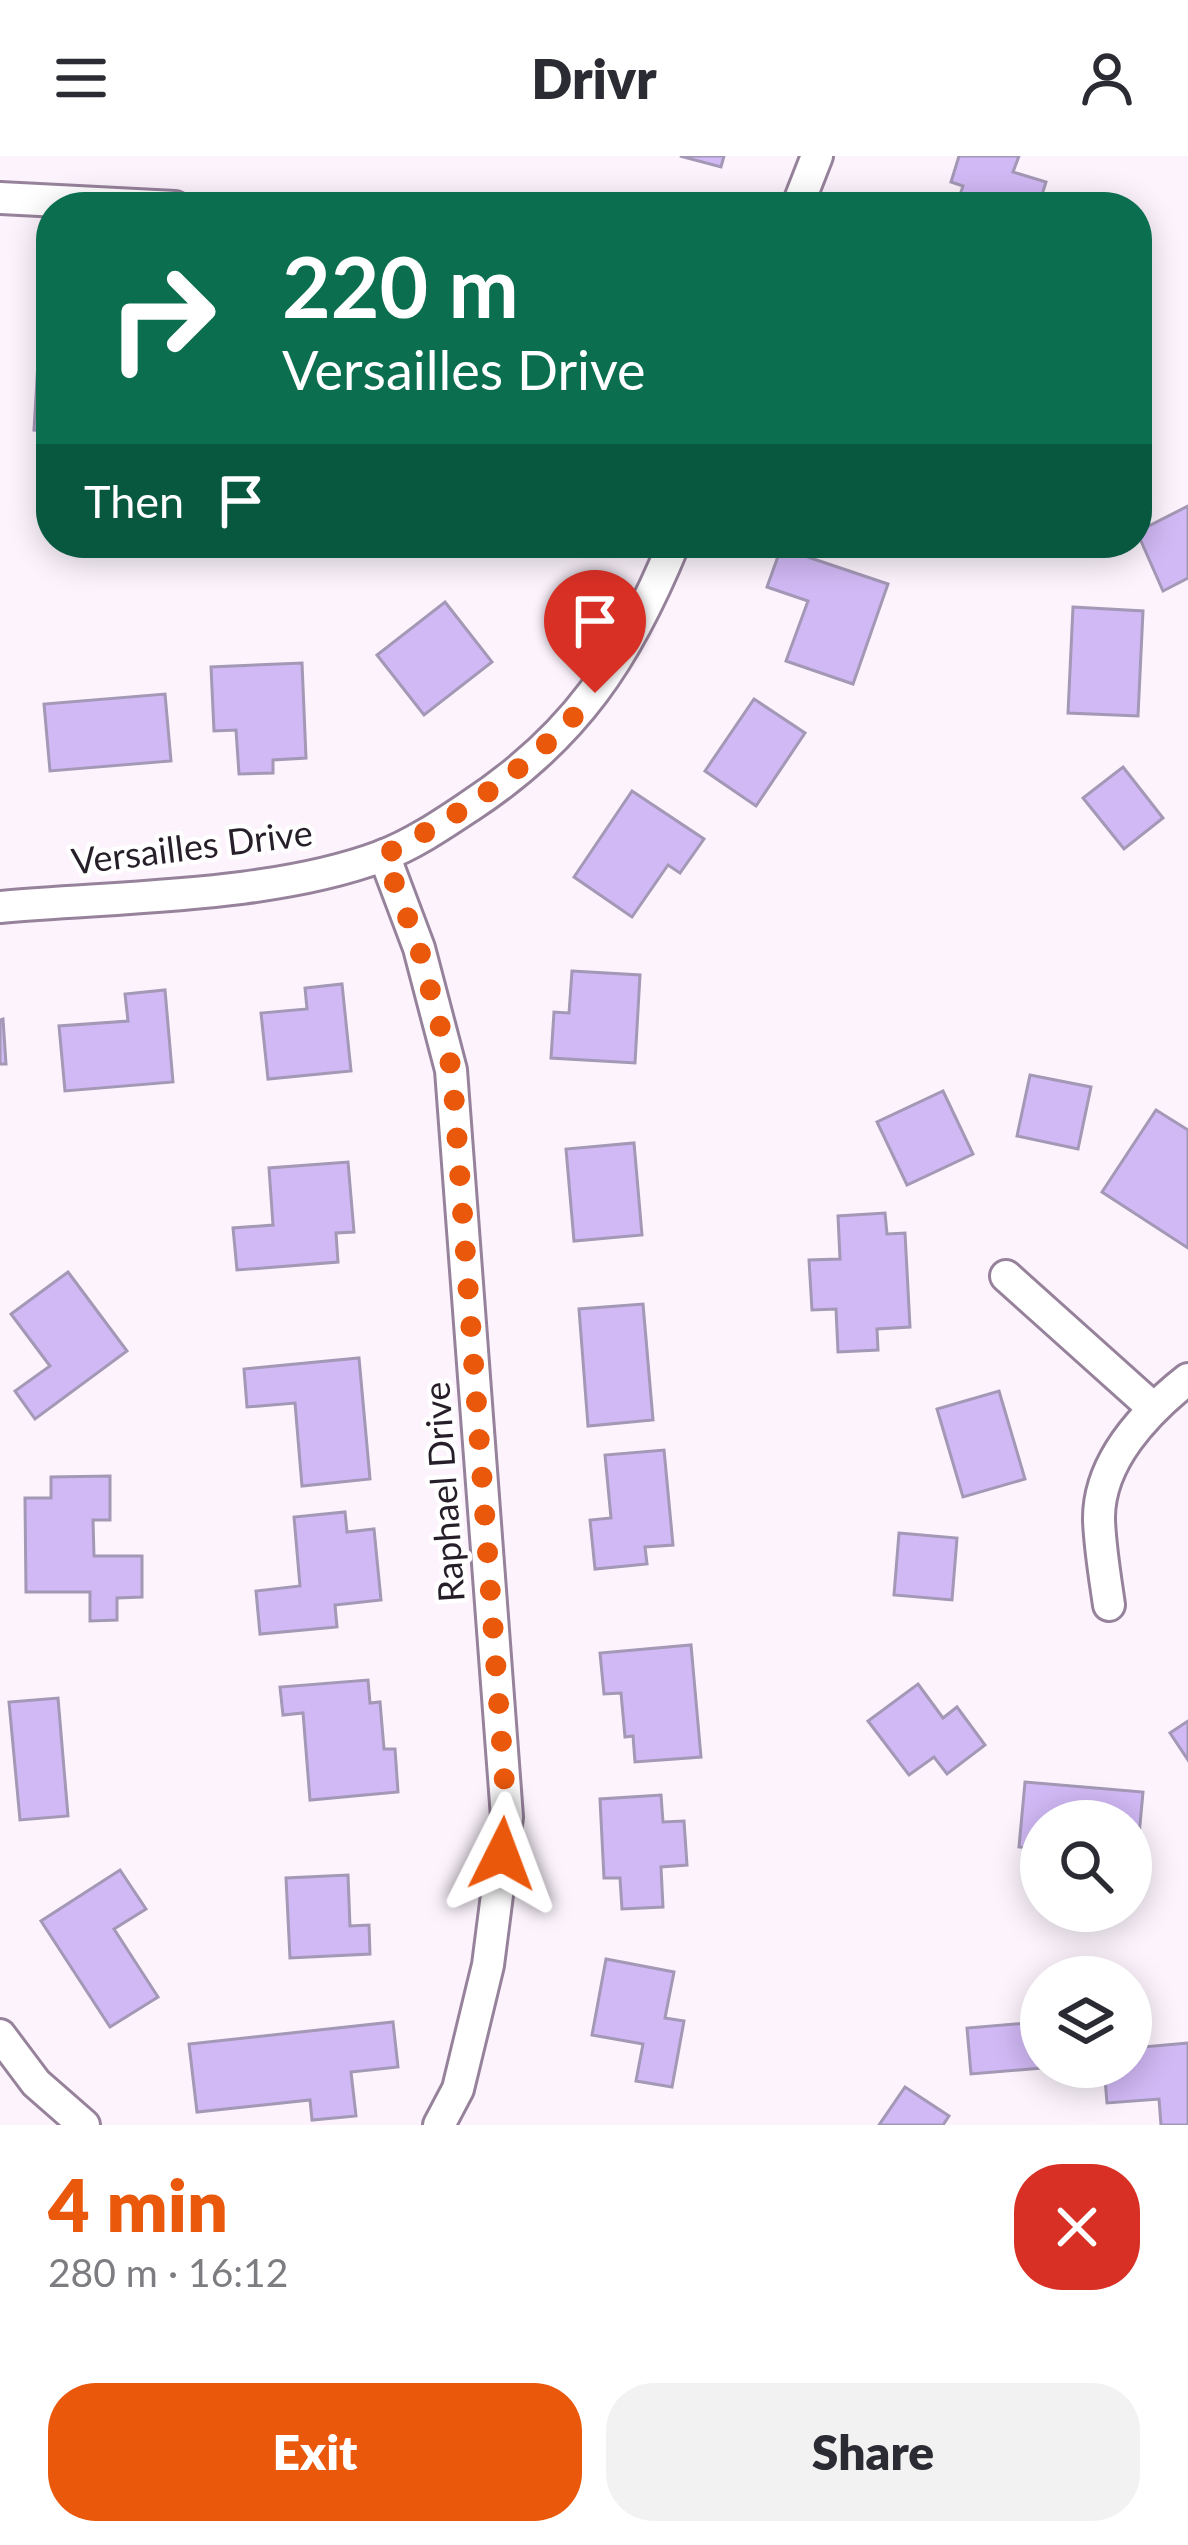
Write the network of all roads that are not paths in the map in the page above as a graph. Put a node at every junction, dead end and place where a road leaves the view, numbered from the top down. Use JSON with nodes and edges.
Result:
{"nodes":[{"id":1,"x":817,"y":156,"type":"edge"},
{"id":2,"x":803,"y":192,"type":"edge"},
{"id":3,"x":0,"y":198,"type":"edge"},
{"id":4,"x":36,"y":200,"type":"edge"},
{"id":5,"x":668,"y":558,"type":"edge"},
{"id":6,"x":384,"y":855,"type":"junction"},
{"id":7,"x":0,"y":907,"type":"edge"},
{"id":8,"x":1006,"y":1276,"type":"dead end"},
{"id":9,"x":1188,"y":1379,"type":"edge"},
{"id":10,"x":1153,"y":1406,"type":"junction"},
{"id":11,"x":1108,"y":1605,"type":"dead end"},
{"id":12,"x":0,"y":2036,"type":"edge"},
{"id":13,"x":84,"y":2125,"type":"edge"},
{"id":14,"x":440,"y":2125,"type":"edge"}],
"edges":[{"from":1,"to":2,"type":"street"},
{"from":3,"to":4,"type":"street"},
{"from":5,"to":6,"type":"street","name":"Versailles Drive"},
{"from":6,"to":7,"type":"street","name":"Versailles Drive"},
{"from":6,"to":14,"type":"street","name":"Raphael Drive"},
{"from":8,"to":10,"type":"street"},
{"from":9,"to":10,"type":"street"},
{"from":10,"to":11,"type":"street"},
{"from":12,"to":13,"type":"street"}]}
